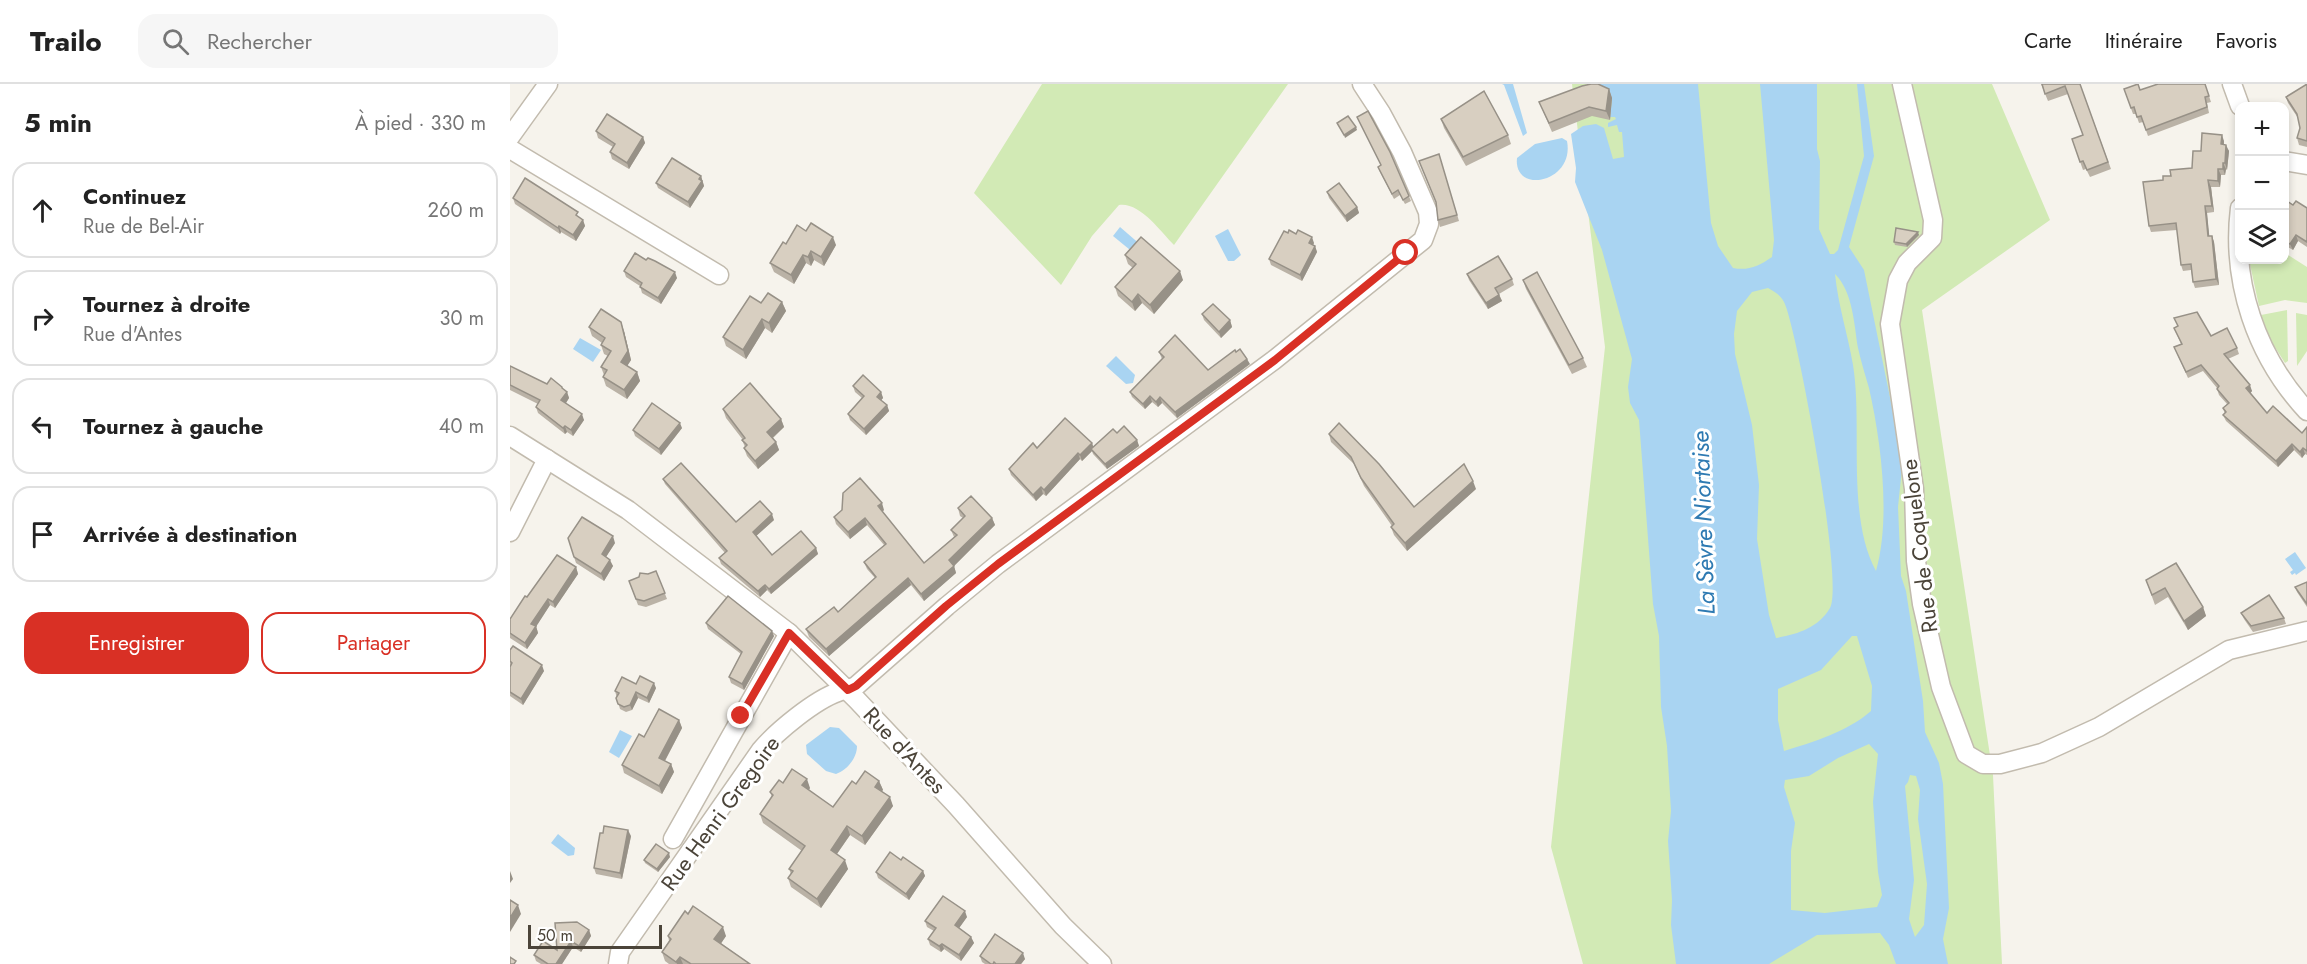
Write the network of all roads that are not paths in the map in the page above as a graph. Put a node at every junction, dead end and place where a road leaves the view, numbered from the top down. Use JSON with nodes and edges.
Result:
{"nodes":[{"id":1,"x":548,"y":84,"type":"edge"},
{"id":2,"x":1362,"y":84,"type":"edge"},
{"id":3,"x":1902,"y":84,"type":"edge"},
{"id":4,"x":2232,"y":84,"type":"edge"},
{"id":5,"x":2239,"y":102,"type":"edge"},
{"id":6,"x":510,"y":137,"type":"edge"},
{"id":7,"x":510,"y":149,"type":"edge"},
{"id":8,"x":2289,"y":162,"type":"edge"},
{"id":9,"x":2307,"y":165,"type":"edge"},
{"id":10,"x":2240,"y":210,"type":"edge"},
{"id":11,"x":719,"y":275,"type":"dead end"},
{"id":12,"x":2307,"y":411,"type":"edge"},
{"id":13,"x":510,"y":436,"type":"edge"},
{"id":14,"x":547,"y":459,"type":"junction"},
{"id":15,"x":510,"y":532,"type":"edge"},
{"id":16,"x":2307,"y":631,"type":"edge"},
{"id":17,"x":789,"y":633,"type":"junction"},
{"id":18,"x":848,"y":690,"type":"junction"},
{"id":19,"x":673,"y":839,"type":"dead end"},
{"id":20,"x":618,"y":964,"type":"edge"},
{"id":21,"x":1102,"y":964,"type":"edge"}],
"edges":[{"from":1,"to":6,"type":"street"},
{"from":2,"to":18,"type":"street","name":"Rue Henri Gregoire"},
{"from":3,"to":16,"type":"street","name":"Rue de Coquelone"},
{"from":4,"to":5,"type":"street"},
{"from":7,"to":11,"type":"street"},
{"from":8,"to":9,"type":"street"},
{"from":10,"to":12,"type":"street"},
{"from":13,"to":14,"type":"street","name":"Rue d'Antes"},
{"from":14,"to":15,"type":"street"},
{"from":14,"to":17,"type":"street","name":"Rue d'Antes"},
{"from":17,"to":18,"type":"street","name":"Rue d'Antes"},
{"from":17,"to":19,"type":"street"},
{"from":18,"to":20,"type":"street","name":"Rue Henri Gregoire"},
{"from":18,"to":21,"type":"street","name":"Rue d'Antes"}]}
